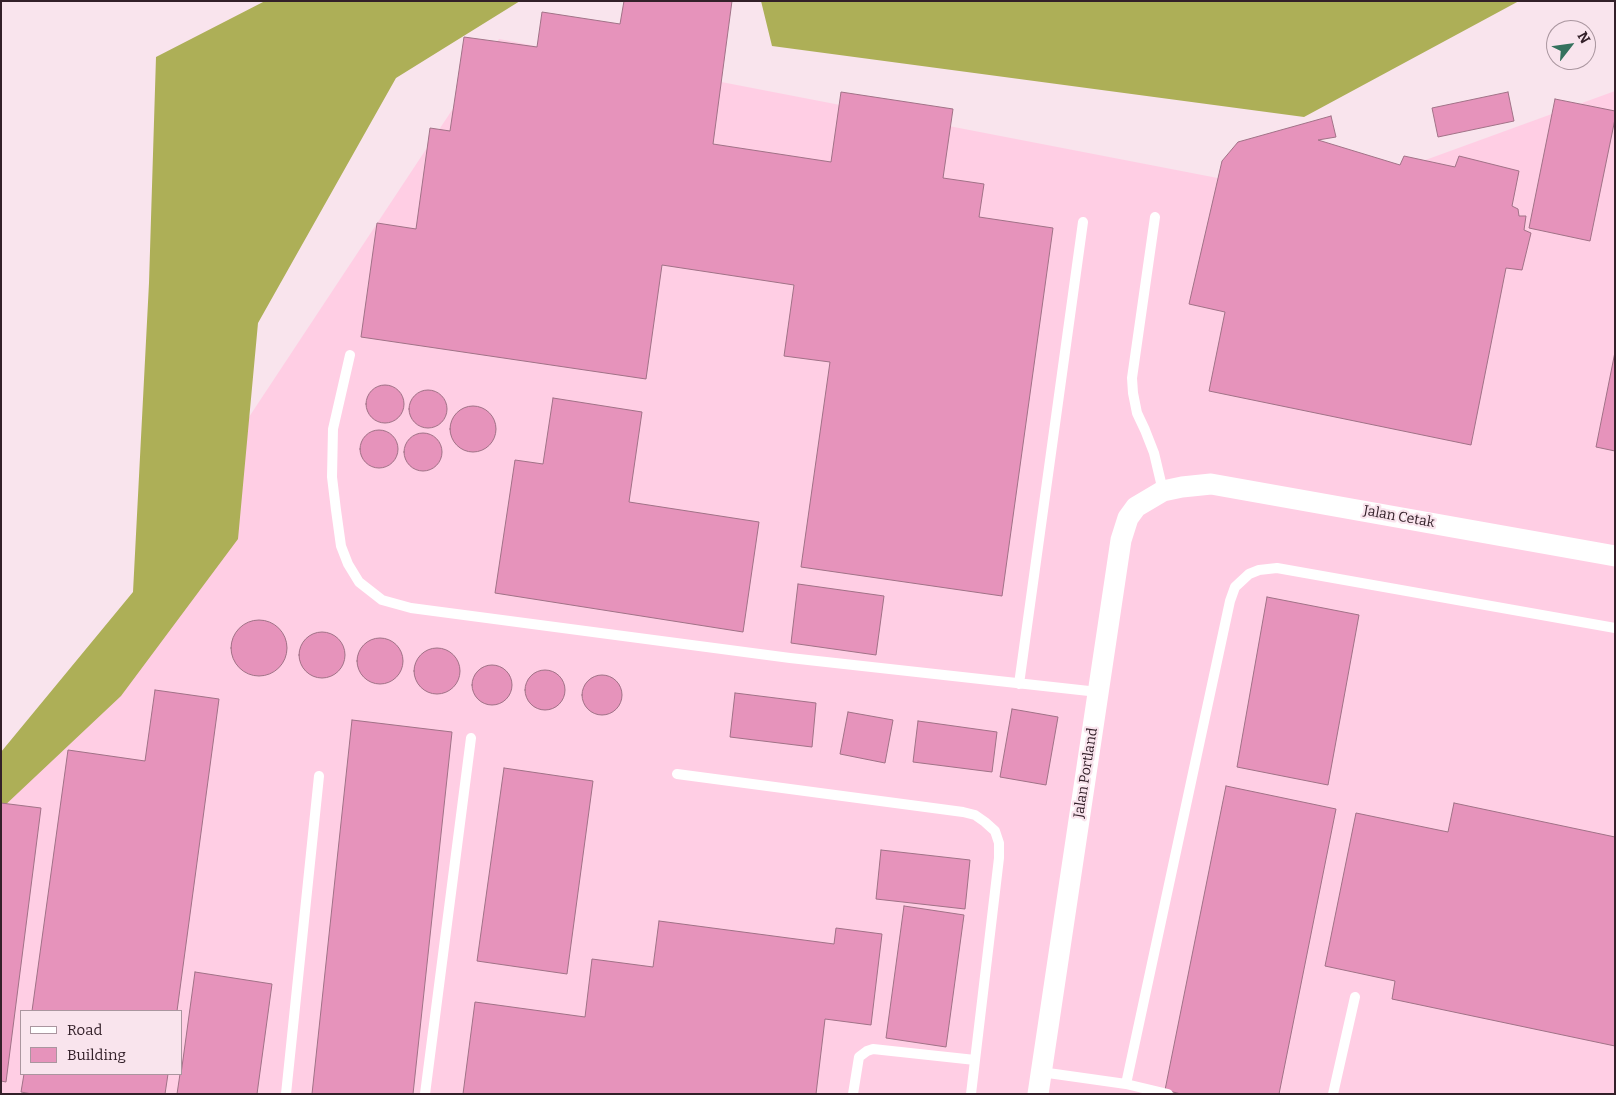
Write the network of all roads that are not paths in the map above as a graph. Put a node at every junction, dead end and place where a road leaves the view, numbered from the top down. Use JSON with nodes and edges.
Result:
{"nodes":[{"id":1,"x":1155,"y":217,"type":"dead end"},
{"id":2,"x":1083,"y":222,"type":"dead end"},
{"id":3,"x":350,"y":355,"type":"dead end"},
{"id":4,"x":1172,"y":489,"type":"junction"},
{"id":5,"x":1615,"y":556,"type":"edge"},
{"id":6,"x":1615,"y":628,"type":"edge"},
{"id":7,"x":1019,"y":684,"type":"junction"},
{"id":8,"x":1098,"y":692,"type":"junction"},
{"id":9,"x":471,"y":738,"type":"dead end"},
{"id":10,"x":677,"y":774,"type":"dead end"},
{"id":11,"x":319,"y":776,"type":"dead end"},
{"id":12,"x":1355,"y":997,"type":"dead end"},
{"id":13,"x":975,"y":1060,"type":"junction"},
{"id":14,"x":1041,"y":1072,"type":"junction"},
{"id":15,"x":1126,"y":1084,"type":"junction"},
{"id":16,"x":286,"y":1094,"type":"edge"},
{"id":17,"x":425,"y":1094,"type":"edge"},
{"id":18,"x":853,"y":1094,"type":"edge"},
{"id":19,"x":971,"y":1094,"type":"edge"},
{"id":20,"x":1038,"y":1094,"type":"edge"},
{"id":21,"x":1168,"y":1094,"type":"edge"},
{"id":22,"x":1333,"y":1094,"type":"edge"}],
"edges":[{"from":1,"to":4,"type":"lane"},
{"from":2,"to":7,"type":"lane"},
{"from":3,"to":7,"type":"lane"},
{"from":4,"to":5,"type":"street","name":"Jalan Cetak"},
{"from":4,"to":8,"type":"street","name":"Jalan Portland"},
{"from":6,"to":15,"type":"lane"},
{"from":7,"to":8,"type":"lane"},
{"from":8,"to":14,"type":"street","name":"Jalan Portland"},
{"from":9,"to":17,"type":"lane"},
{"from":10,"to":13,"type":"lane"},
{"from":11,"to":16,"type":"lane"},
{"from":12,"to":22,"type":"lane"},
{"from":13,"to":18,"type":"lane"},
{"from":13,"to":19,"type":"lane"},
{"from":14,"to":15,"type":"lane"},
{"from":14,"to":20,"type":"street","name":"Jalan Portland"},
{"from":15,"to":21,"type":"lane"}]}
